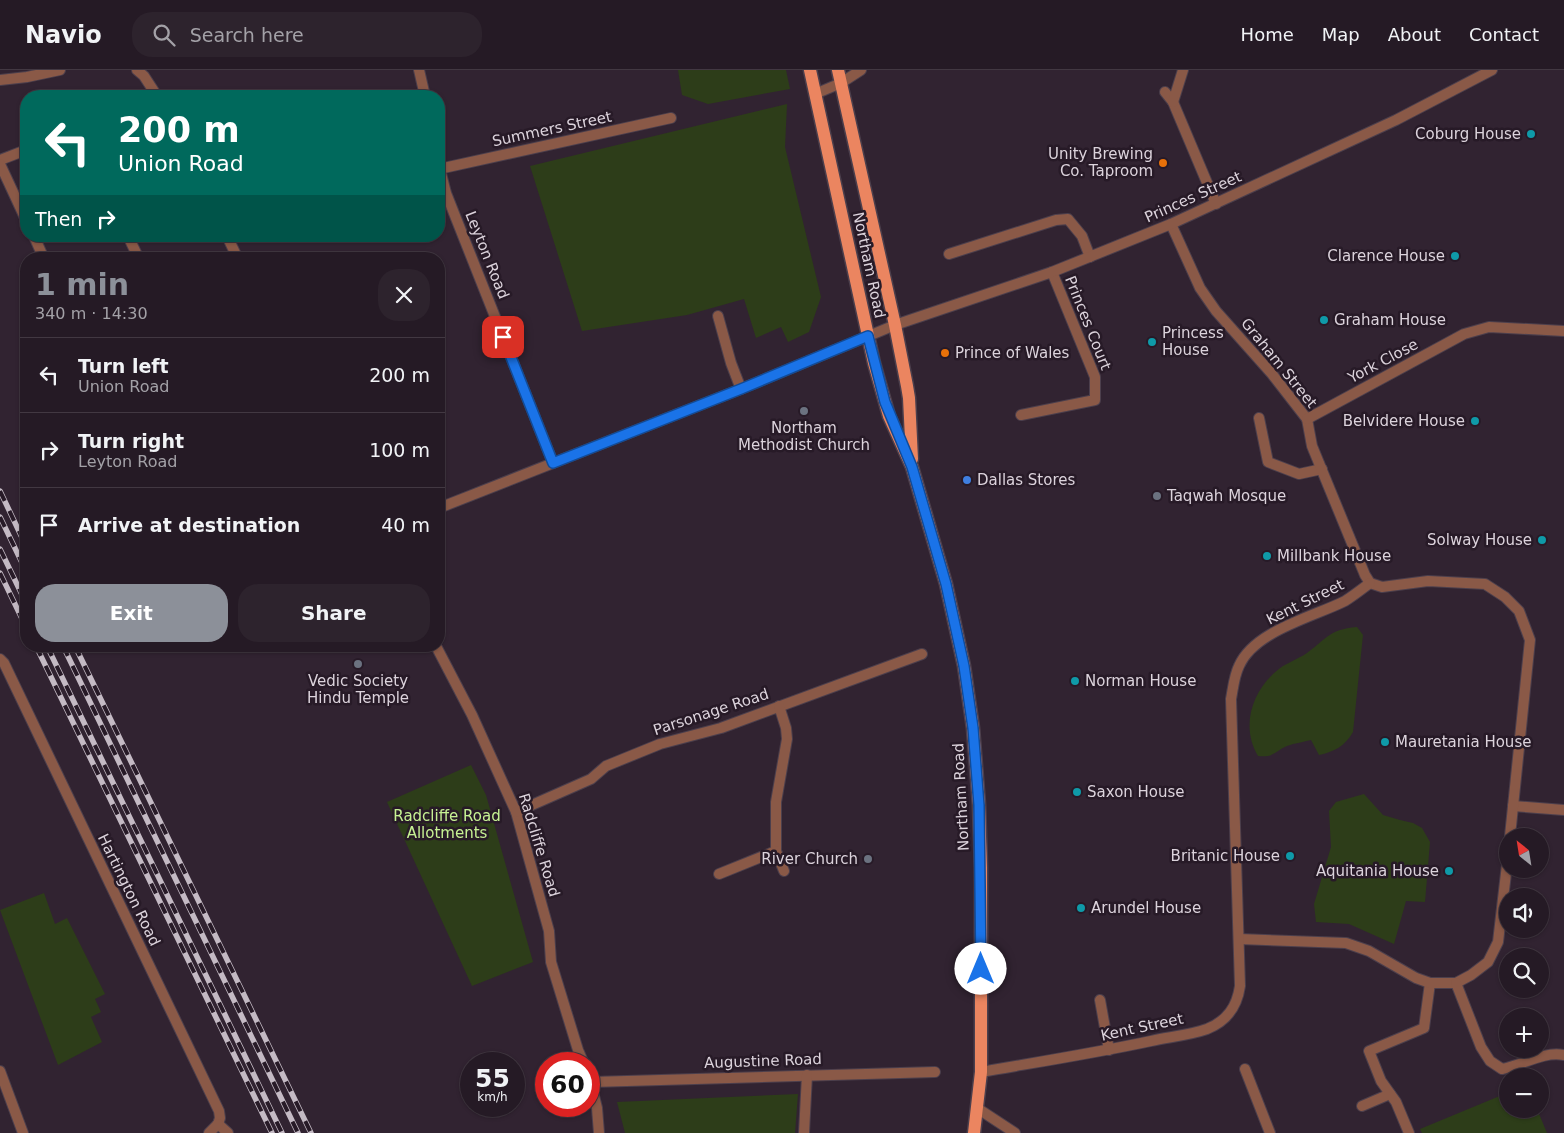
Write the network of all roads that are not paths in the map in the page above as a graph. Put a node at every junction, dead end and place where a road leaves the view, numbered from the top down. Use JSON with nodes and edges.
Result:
{"nodes":[{"id":1,"x":60,"y":70,"type":"edge"},
{"id":2,"x":137,"y":70,"type":"edge"},
{"id":3,"x":419,"y":70,"type":"edge"},
{"id":4,"x":810,"y":70,"type":"edge"},
{"id":5,"x":838,"y":70,"type":"edge"},
{"id":6,"x":861,"y":70,"type":"edge"},
{"id":7,"x":1183,"y":70,"type":"edge"},
{"id":8,"x":1492,"y":70,"type":"edge"},
{"id":9,"x":0,"y":80,"type":"edge"},
{"id":10,"x":841,"y":83,"type":"junction"},
{"id":11,"x":153,"y":90,"type":"edge"},
{"id":12,"x":424,"y":90,"type":"edge"},
{"id":13,"x":1165,"y":92,"type":"dead end"},
{"id":14,"x":815,"y":94,"type":"junction"},
{"id":15,"x":1173,"y":102,"type":"junction"},
{"id":16,"x":671,"y":118,"type":"dead end"},
{"id":17,"x":20,"y":152,"type":"edge"},
{"id":18,"x":0,"y":160,"type":"edge"},
{"id":19,"x":0,"y":164,"type":"edge"},
{"id":20,"x":445,"y":167,"type":"edge"},
{"id":21,"x":445,"y":189,"type":"edge"},
{"id":22,"x":1216,"y":204,"type":"junction"},
{"id":23,"x":20,"y":207,"type":"edge"},
{"id":24,"x":1171,"y":224,"type":"junction"},
{"id":25,"x":950,"y":254,"type":"dead end"},
{"id":26,"x":1090,"y":257,"type":"junction"},
{"id":27,"x":1052,"y":272,"type":"junction"},
{"id":28,"x":718,"y":316,"type":"dead end"},
{"id":29,"x":895,"y":325,"type":"junction"},
{"id":30,"x":1564,"y":331,"type":"edge"},
{"id":31,"x":868,"y":336,"type":"junction"},
{"id":32,"x":741,"y":389,"type":"junction"},
{"id":33,"x":1021,"y":415,"type":"dead end"},
{"id":34,"x":1259,"y":418,"type":"dead end"},
{"id":35,"x":1307,"y":419,"type":"junction"},
{"id":36,"x":553,"y":463,"type":"junction"},
{"id":37,"x":912,"y":467,"type":"junction"},
{"id":38,"x":1322,"y":469,"type":"junction"},
{"id":39,"x":445,"y":506,"type":"edge"},
{"id":40,"x":1370,"y":583,"type":"junction"},
{"id":41,"x":439,"y":652,"type":"edge"},
{"id":42,"x":922,"y":654,"type":"dead end"},
{"id":43,"x":0,"y":659,"type":"edge"},
{"id":44,"x":779,"y":706,"type":"junction"},
{"id":45,"x":1513,"y":806,"type":"junction"},
{"id":46,"x":1564,"y":810,"type":"edge"},
{"id":47,"x":516,"y":812,"type":"junction"},
{"id":48,"x":1511,"y":828,"type":"edge"},
{"id":49,"x":776,"y":851,"type":"junction"},
{"id":50,"x":784,"y":872,"type":"dead end"},
{"id":51,"x":719,"y":874,"type":"dead end"},
{"id":52,"x":1505,"y":878,"type":"edge"},
{"id":53,"x":1239,"y":939,"type":"junction"},
{"id":54,"x":1430,"y":983,"type":"junction"},
{"id":55,"x":1456,"y":984,"type":"junction"},
{"id":56,"x":1100,"y":1000,"type":"dead end"},
{"id":57,"x":1109,"y":1050,"type":"junction"},
{"id":58,"x":579,"y":1052,"type":"edge"},
{"id":59,"x":1564,"y":1056,"type":"edge"},
{"id":60,"x":1245,"y":1069,"type":"dead end"},
{"id":61,"x":0,"y":1071,"type":"edge"},
{"id":62,"x":935,"y":1072,"type":"dead end"},
{"id":63,"x":981,"y":1072,"type":"junction"},
{"id":64,"x":807,"y":1075,"type":"junction"},
{"id":65,"x":600,"y":1079,"type":"edge"},
{"id":66,"x":1390,"y":1094,"type":"junction"},
{"id":67,"x":1362,"y":1106,"type":"dead end"},
{"id":68,"x":977,"y":1108,"type":"junction"},
{"id":69,"x":596,"y":1117,"type":"edge"},
{"id":70,"x":218,"y":1124,"type":"junction"},
{"id":71,"x":23,"y":1133,"type":"edge"},
{"id":72,"x":209,"y":1133,"type":"edge"},
{"id":73,"x":228,"y":1133,"type":"edge"},
{"id":74,"x":599,"y":1133,"type":"edge"},
{"id":75,"x":804,"y":1133,"type":"edge"},
{"id":76,"x":974,"y":1133,"type":"edge"},
{"id":77,"x":1015,"y":1133,"type":"edge"},
{"id":78,"x":1270,"y":1133,"type":"edge"},
{"id":79,"x":1409,"y":1133,"type":"edge"}],
"edges":[{"from":1,"to":9,"type":"street"},
{"from":2,"to":11,"type":"street"},
{"from":3,"to":12,"type":"street"},
{"from":4,"to":14,"type":"main road","name":"Northam Road"},
{"from":5,"to":10,"type":"main road","name":"Northam Road"},
{"from":6,"to":10,"type":"street"},
{"from":7,"to":15,"type":"street"},
{"from":8,"to":22,"type":"street","name":"Princes Street"},
{"from":10,"to":14,"type":"street"},
{"from":10,"to":29,"type":"main road","name":"Northam Road"},
{"from":13,"to":15,"type":"street"},
{"from":14,"to":31,"type":"main road","name":"Northam Road"},
{"from":15,"to":22,"type":"street"},
{"from":16,"to":20,"type":"street","name":"Summers Street"},
{"from":17,"to":18,"type":"street"},
{"from":19,"to":23,"type":"street"},
{"from":21,"to":36,"type":"street","name":"Leyton Road"},
{"from":22,"to":24,"type":"street","name":"Princes Street"},
{"from":24,"to":26,"type":"street","name":"Princes Street"},
{"from":24,"to":35,"type":"street","name":"Graham Street"},
{"from":25,"to":26,"type":"street"},
{"from":26,"to":27,"type":"street","name":"Princes Street"},
{"from":27,"to":29,"type":"street","name":"Princes Street"},
{"from":27,"to":33,"type":"street","name":"Princes Court"},
{"from":28,"to":32,"type":"street"},
{"from":29,"to":31,"type":"street","name":"Princes Street"},
{"from":29,"to":37,"type":"main road","name":"Northam Road"},
{"from":30,"to":35,"type":"street","name":"York Close"},
{"from":31,"to":32,"type":"street","name":"Princes Street"},
{"from":31,"to":37,"type":"main road","name":"Northam Road"},
{"from":32,"to":36,"type":"street","name":"Princes Street"},
{"from":34,"to":38,"type":"street"},
{"from":35,"to":38,"type":"street","name":"Graham Street"},
{"from":36,"to":39,"type":"street","name":"Princes Street"},
{"from":37,"to":63,"type":"main road","name":"Northam Road"},
{"from":38,"to":40,"type":"street","name":"Graham Street"},
{"from":40,"to":45,"type":"street"},
{"from":40,"to":53,"type":"street","name":"Kent Street"},
{"from":41,"to":47,"type":"street","name":"Radcliffe Road"},
{"from":42,"to":44,"type":"street","name":"Parsonage Road"},
{"from":43,"to":70,"type":"street","name":"Hartington Road"},
{"from":44,"to":47,"type":"street","name":"Parsonage Road"},
{"from":44,"to":49,"type":"street"},
{"from":45,"to":46,"type":"street"},
{"from":45,"to":48,"type":"street"},
{"from":47,"to":58,"type":"street","name":"Radcliffe Road"},
{"from":49,"to":50,"type":"street"},
{"from":49,"to":51,"type":"street"},
{"from":52,"to":55,"type":"street"},
{"from":53,"to":54,"type":"street"},
{"from":53,"to":57,"type":"street","name":"Kent Street"},
{"from":54,"to":55,"type":"street"},
{"from":54,"to":66,"type":"street"},
{"from":55,"to":59,"type":"street"},
{"from":56,"to":57,"type":"street"},
{"from":57,"to":63,"type":"street","name":"Kent Street"},
{"from":60,"to":78,"type":"street"},
{"from":61,"to":71,"type":"street"},
{"from":62,"to":64,"type":"street","name":"Augustine Road"},
{"from":63,"to":68,"type":"main road","name":"Northam Road"},
{"from":64,"to":65,"type":"street","name":"Augustine Road"},
{"from":64,"to":75,"type":"street"},
{"from":66,"to":67,"type":"street"},
{"from":66,"to":79,"type":"street"},
{"from":68,"to":76,"type":"main road","name":"Northam Road"},
{"from":68,"to":77,"type":"street"},
{"from":69,"to":74,"type":"street"},
{"from":70,"to":72,"type":"street"},
{"from":70,"to":73,"type":"street"}]}
